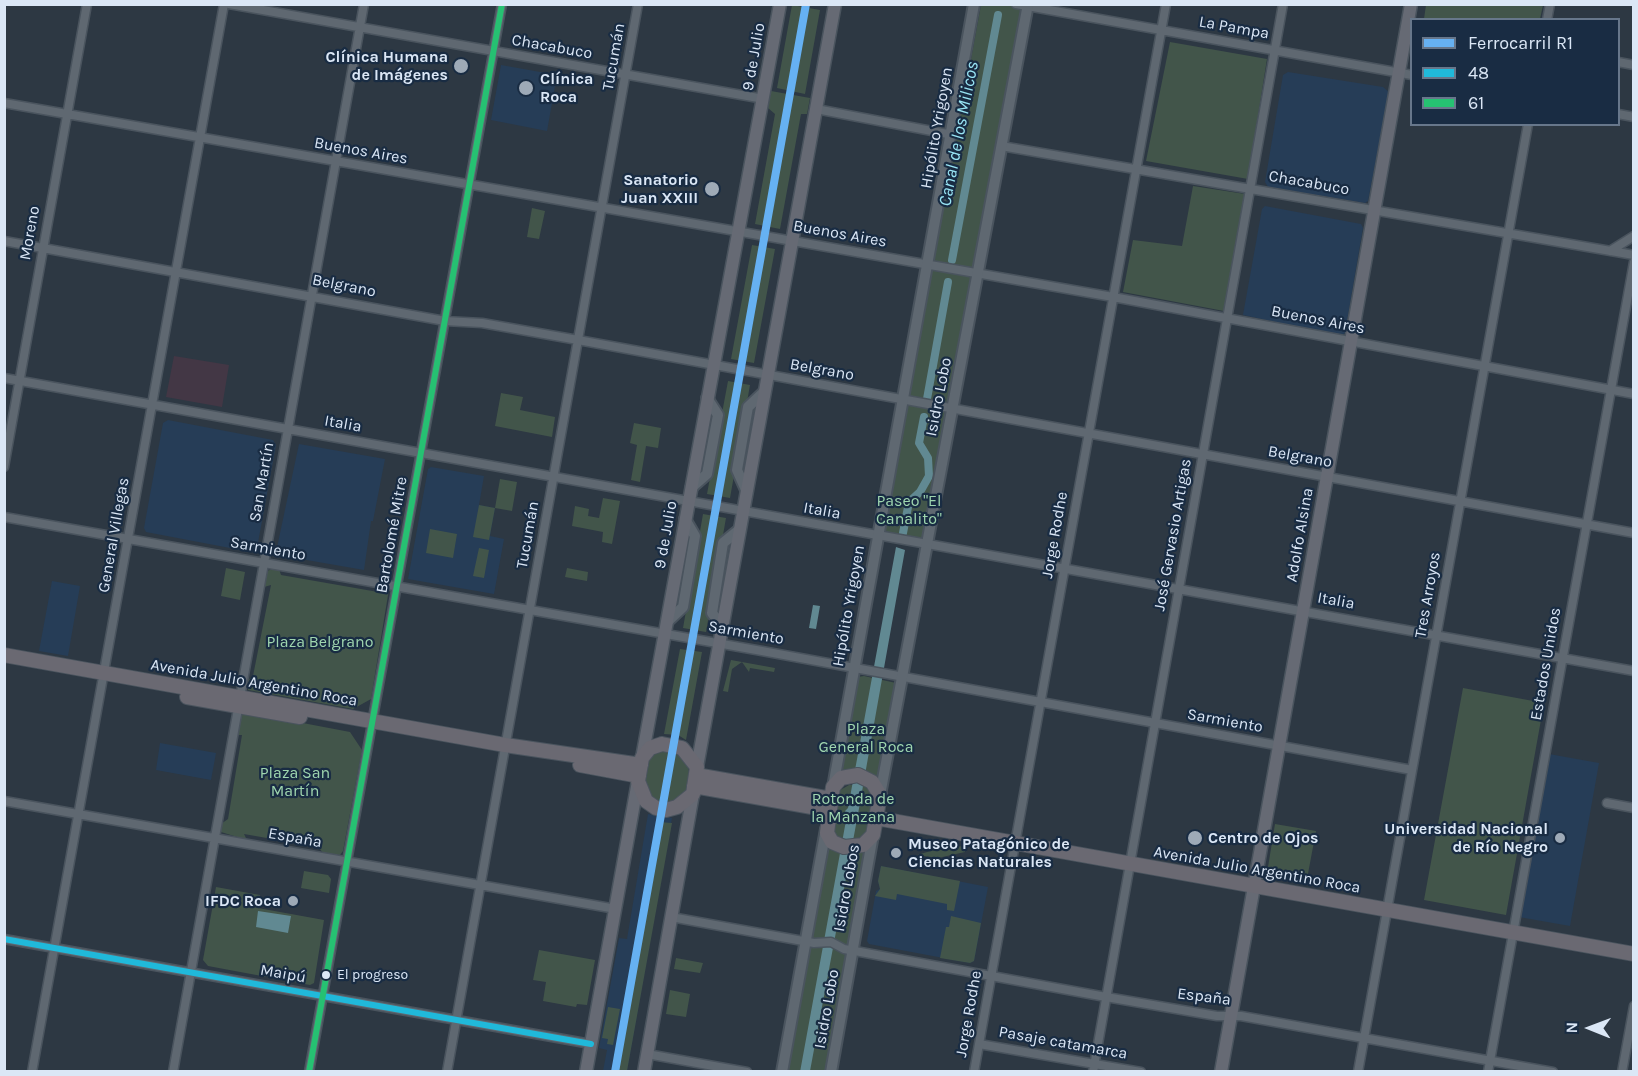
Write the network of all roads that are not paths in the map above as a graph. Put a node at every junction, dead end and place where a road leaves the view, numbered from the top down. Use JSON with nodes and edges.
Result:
{"nodes":[{"id":1,"x":87,"y":4,"type":"edge"},
{"id":2,"x":224,"y":4,"type":"edge"},
{"id":3,"x":229,"y":4,"type":"edge"},
{"id":4,"x":364,"y":4,"type":"edge"},
{"id":5,"x":502,"y":4,"type":"edge"},
{"id":6,"x":638,"y":4,"type":"edge"},
{"id":7,"x":780,"y":4,"type":"edge"},
{"id":8,"x":835,"y":4,"type":"edge"},
{"id":9,"x":975,"y":4,"type":"edge"},
{"id":10,"x":1166,"y":4,"type":"edge"},
{"id":11,"x":1283,"y":4,"type":"edge"},
{"id":12,"x":1024,"y":5,"type":"edge"},
{"id":13,"x":1410,"y":24,"type":"edge"},
{"id":14,"x":360,"y":27,"type":"junction"},
{"id":15,"x":1161,"y":31,"type":"junction"},
{"id":16,"x":1275,"y":51,"type":"junction"},
{"id":17,"x":494,"y":52,"type":"junction"},
{"id":18,"x":1405,"y":74,"type":"edge"},
{"id":19,"x":626,"y":75,"type":"junction"},
{"id":20,"x":764,"y":99,"type":"junction"},
{"id":21,"x":4,"y":103,"type":"edge"},
{"id":22,"x":816,"y":109,"type":"junction"},
{"id":23,"x":68,"y":114,"type":"junction"},
{"id":24,"x":1528,"y":126,"type":"edge"},
{"id":25,"x":953,"y":135,"type":"junction"},
{"id":26,"x":201,"y":139,"type":"junction"},
{"id":27,"x":1001,"y":146,"type":"junction"},
{"id":28,"x":335,"y":162,"type":"junction"},
{"id":29,"x":1137,"y":168,"type":"junction"},
{"id":30,"x":470,"y":185,"type":"junction"},
{"id":31,"x":1250,"y":188,"type":"junction"},
{"id":32,"x":602,"y":207,"type":"junction"},
{"id":33,"x":1375,"y":209,"type":"junction"},
{"id":34,"x":738,"y":231,"type":"junction"},
{"id":35,"x":1508,"y":232,"type":"junction"},
{"id":36,"x":1634,"y":236,"type":"edge"},
{"id":37,"x":4,"y":241,"type":"edge"},
{"id":38,"x":792,"y":241,"type":"junction"},
{"id":39,"x":42,"y":248,"type":"junction"},
{"id":40,"x":1611,"y":251,"type":"junction"},
{"id":41,"x":1634,"y":255,"type":"edge"},
{"id":42,"x":1634,"y":262,"type":"edge"},
{"id":43,"x":928,"y":265,"type":"junction"},
{"id":44,"x":177,"y":272,"type":"junction"},
{"id":45,"x":977,"y":273,"type":"junction"},
{"id":46,"x":310,"y":295,"type":"junction"},
{"id":47,"x":1113,"y":297,"type":"junction"},
{"id":48,"x":1227,"y":317,"type":"junction"},
{"id":49,"x":445,"y":321,"type":"junction"},
{"id":50,"x":578,"y":340,"type":"junction"},
{"id":51,"x":1351,"y":342,"type":"junction"},
{"id":52,"x":713,"y":366,"type":"junction"},
{"id":53,"x":1484,"y":367,"type":"junction"},
{"id":54,"x":767,"y":376,"type":"junction"},
{"id":55,"x":4,"y":378,"type":"edge"},
{"id":56,"x":20,"y":381,"type":"junction"},
{"id":57,"x":1611,"y":390,"type":"junction"},
{"id":58,"x":1634,"y":394,"type":"edge"},
{"id":59,"x":904,"y":400,"type":"junction"},
{"id":60,"x":153,"y":405,"type":"junction"},
{"id":61,"x":952,"y":409,"type":"junction"},
{"id":62,"x":287,"y":429,"type":"junction"},
{"id":63,"x":1089,"y":434,"type":"junction"},
{"id":64,"x":422,"y":454,"type":"junction"},
{"id":65,"x":1203,"y":455,"type":"junction"},
{"id":66,"x":4,"y":467,"type":"edge"},
{"id":67,"x":554,"y":476,"type":"junction"},
{"id":68,"x":1327,"y":477,"type":"junction"},
{"id":69,"x":689,"y":502,"type":"junction"},
{"id":70,"x":1460,"y":502,"type":"junction"},
{"id":71,"x":742,"y":512,"type":"junction"},
{"id":72,"x":4,"y":518,"type":"edge"},
{"id":73,"x":1586,"y":524,"type":"junction"},
{"id":74,"x":1634,"y":533,"type":"edge"},
{"id":75,"x":879,"y":536,"type":"junction"},
{"id":76,"x":129,"y":539,"type":"junction"},
{"id":77,"x":927,"y":544,"type":"junction"},
{"id":78,"x":263,"y":563,"type":"junction"},
{"id":79,"x":1064,"y":570,"type":"junction"},
{"id":80,"x":398,"y":586,"type":"junction"},
{"id":81,"x":1179,"y":590,"type":"junction"},
{"id":82,"x":1304,"y":610,"type":"junction"},
{"id":83,"x":529,"y":611,"type":"junction"},
{"id":84,"x":666,"y":628,"type":"junction"},
{"id":85,"x":1436,"y":635,"type":"junction"},
{"id":86,"x":719,"y":644,"type":"junction"},
{"id":87,"x":4,"y":655,"type":"edge"},
{"id":88,"x":1562,"y":658,"type":"junction"},
{"id":89,"x":4,"y":663,"type":"edge"},
{"id":90,"x":855,"y":668,"type":"junction"},
{"id":91,"x":1634,"y":671,"type":"edge"},
{"id":92,"x":104,"y":677,"type":"junction"},
{"id":93,"x":902,"y":677,"type":"junction"},
{"id":94,"x":238,"y":701,"type":"junction"},
{"id":95,"x":1040,"y":702,"type":"junction"},
{"id":96,"x":1155,"y":723,"type":"junction"},
{"id":97,"x":372,"y":726,"type":"junction"},
{"id":98,"x":1279,"y":746,"type":"junction"},
{"id":99,"x":505,"y":749,"type":"junction"},
{"id":100,"x":640,"y":770,"type":"junction"},
{"id":101,"x":1412,"y":770,"type":"junction"},
{"id":102,"x":695,"y":780,"type":"junction"},
{"id":103,"x":880,"y":795,"type":"junction"},
{"id":104,"x":831,"y":799,"type":"junction"},
{"id":105,"x":4,"y":801,"type":"edge"},
{"id":106,"x":1607,"y":803,"type":"dead end"},
{"id":107,"x":1634,"y":808,"type":"edge"},
{"id":108,"x":79,"y":815,"type":"junction"},
{"id":109,"x":876,"y":815,"type":"junction"},
{"id":110,"x":826,"y":826,"type":"junction"},
{"id":111,"x":873,"y":835,"type":"junction"},
{"id":112,"x":213,"y":839,"type":"junction"},
{"id":113,"x":1016,"y":840,"type":"junction"},
{"id":114,"x":1130,"y":860,"type":"junction"},
{"id":115,"x":347,"y":863,"type":"junction"},
{"id":116,"x":1255,"y":882,"type":"junction"},
{"id":117,"x":480,"y":885,"type":"junction"},
{"id":118,"x":1388,"y":906,"type":"junction"},
{"id":119,"x":616,"y":909,"type":"junction"},
{"id":120,"x":671,"y":917,"type":"junction"},
{"id":121,"x":1513,"y":929,"type":"junction"},
{"id":122,"x":4,"y":939,"type":"edge"},
{"id":123,"x":805,"y":941,"type":"junction"},
{"id":124,"x":1634,"y":946,"type":"edge"},
{"id":125,"x":55,"y":948,"type":"junction"},
{"id":126,"x":852,"y":951,"type":"junction"},
{"id":127,"x":1634,"y":954,"type":"edge"},
{"id":128,"x":191,"y":972,"type":"junction"},
{"id":129,"x":991,"y":976,"type":"junction"},
{"id":130,"x":323,"y":996,"type":"junction"},
{"id":131,"x":1106,"y":997,"type":"junction"},
{"id":132,"x":1634,"y":1006,"type":"edge"},
{"id":133,"x":1231,"y":1016,"type":"junction"},
{"id":134,"x":457,"y":1019,"type":"junction"},
{"id":135,"x":1364,"y":1038,"type":"junction"},
{"id":136,"x":591,"y":1044,"type":"junction"},
{"id":137,"x":979,"y":1044,"type":"junction"},
{"id":138,"x":647,"y":1054,"type":"junction"},
{"id":139,"x":1490,"y":1060,"type":"junction"},
{"id":140,"x":1094,"y":1067,"type":"edge"},
{"id":141,"x":32,"y":1071,"type":"edge"},
{"id":142,"x":173,"y":1071,"type":"edge"},
{"id":143,"x":309,"y":1071,"type":"edge"},
{"id":144,"x":447,"y":1071,"type":"edge"},
{"id":145,"x":586,"y":1071,"type":"edge"},
{"id":146,"x":644,"y":1071,"type":"edge"},
{"id":147,"x":747,"y":1071,"type":"edge"},
{"id":148,"x":782,"y":1071,"type":"edge"},
{"id":149,"x":831,"y":1071,"type":"edge"},
{"id":150,"x":974,"y":1071,"type":"edge"},
{"id":151,"x":1141,"y":1071,"type":"edge"},
{"id":152,"x":1221,"y":1071,"type":"edge"},
{"id":153,"x":1358,"y":1071,"type":"edge"},
{"id":154,"x":1488,"y":1071,"type":"edge"},
{"id":155,"x":1553,"y":1071,"type":"edge"},
{"id":156,"x":1622,"y":1071,"type":"edge"}],
"edges":[{"from":1,"to":23,"type":"street","name":"Moreno"},
{"from":2,"to":26,"type":"street","name":"General Villegas"},
{"from":3,"to":14,"type":"street","name":"Chacabuco"},
{"from":4,"to":14,"type":"street","name":"San Martín"},
{"from":5,"to":17,"type":"street","name":"Bartolomé Mitre"},
{"from":6,"to":19,"type":"street","name":"Tucumán"},
{"from":7,"to":20,"type":"main road","name":"9 de Julio"},
{"from":8,"to":22,"type":"main road"},
{"from":9,"to":25,"type":"street","name":"Hipólito Yrigoyen"},
{"from":10,"to":15,"type":"street","name":"Jorge Rodhe"},
{"from":11,"to":16,"type":"street","name":"José Gervasio Artigas"},
{"from":12,"to":15,"type":"street","name":"La Pampa"},
{"from":12,"to":27,"type":"street","name":"Isidro Lobo"},
{"from":13,"to":18,"type":"main road","name":"Adolfo Alsina"},
{"from":14,"to":17,"type":"street","name":"Chacabuco"},
{"from":14,"to":28,"type":"street","name":"San Martín"},
{"from":15,"to":16,"type":"street","name":"La Pampa"},
{"from":15,"to":29,"type":"street","name":"Jorge Rodhe"},
{"from":16,"to":18,"type":"street","name":"La Pampa"},
{"from":16,"to":31,"type":"street","name":"José Gervasio Artigas"},
{"from":17,"to":19,"type":"street","name":"Chacabuco"},
{"from":17,"to":30,"type":"street","name":"Bartolomé Mitre"},
{"from":18,"to":33,"type":"main road","name":"Adolfo Alsina"},
{"from":19,"to":20,"type":"street","name":"Chacabuco"},
{"from":19,"to":32,"type":"street","name":"Tucumán"},
{"from":20,"to":34,"type":"main road","name":"9 de Julio"},
{"from":21,"to":23,"type":"street","name":"Buenos Aires"},
{"from":22,"to":25,"type":"street"},
{"from":22,"to":38,"type":"main road"},
{"from":23,"to":26,"type":"street","name":"Buenos Aires"},
{"from":23,"to":39,"type":"street","name":"Moreno"},
{"from":24,"to":35,"type":"street","name":"Tres Arroyos"},
{"from":25,"to":43,"type":"street","name":"Hipólito Yrigoyen"},
{"from":26,"to":28,"type":"street","name":"Buenos Aires"},
{"from":26,"to":44,"type":"street","name":"General Villegas"},
{"from":27,"to":29,"type":"street","name":"Chacabuco"},
{"from":27,"to":45,"type":"street","name":"Isidro Lobo"},
{"from":28,"to":30,"type":"street","name":"Buenos Aires"},
{"from":28,"to":46,"type":"street","name":"San Martín"},
{"from":29,"to":31,"type":"street","name":"Chacabuco"},
{"from":29,"to":47,"type":"street","name":"Jorge Rodhe"},
{"from":30,"to":32,"type":"street","name":"Buenos Aires"},
{"from":30,"to":49,"type":"street","name":"Bartolomé Mitre"},
{"from":31,"to":33,"type":"street","name":"Chacabuco"},
{"from":31,"to":48,"type":"street","name":"José Gervasio Artigas"},
{"from":32,"to":34,"type":"street","name":"Buenos Aires"},
{"from":32,"to":50,"type":"street","name":"Tucumán"},
{"from":33,"to":35,"type":"street","name":"Chacabuco"},
{"from":33,"to":51,"type":"main road","name":"Adolfo Alsina"},
{"from":34,"to":38,"type":"street","name":"Buenos Aires"},
{"from":34,"to":52,"type":"main road","name":"9 de Julio"},
{"from":35,"to":40,"type":"street","name":"Chacabuco"},
{"from":35,"to":53,"type":"street","name":"Tres Arroyos"},
{"from":36,"to":40,"type":"street"},
{"from":37,"to":39,"type":"street","name":"Belgrano"},
{"from":38,"to":43,"type":"street","name":"Buenos Aires"},
{"from":38,"to":54,"type":"main road"},
{"from":39,"to":44,"type":"street","name":"Belgrano"},
{"from":39,"to":56,"type":"street","name":"Moreno"},
{"from":40,"to":41,"type":"street","name":"Chacabuco"},
{"from":42,"to":57,"type":"street","name":"Estados Unidos"},
{"from":43,"to":45,"type":"street","name":"Buenos Aires"},
{"from":43,"to":59,"type":"street","name":"Hipólito Yrigoyen"},
{"from":44,"to":46,"type":"street","name":"Belgrano"},
{"from":44,"to":60,"type":"street","name":"General Villegas"},
{"from":45,"to":47,"type":"street","name":"Buenos Aires"},
{"from":45,"to":61,"type":"street","name":"Isidro Lobo"},
{"from":46,"to":49,"type":"street","name":"Belgrano"},
{"from":46,"to":62,"type":"street","name":"San Martín"},
{"from":47,"to":48,"type":"street","name":"Buenos Aires"},
{"from":47,"to":63,"type":"street","name":"Jorge Rodhe"},
{"from":48,"to":51,"type":"street","name":"Buenos Aires"},
{"from":48,"to":65,"type":"street","name":"José Gervasio Artigas"},
{"from":49,"to":50,"type":"street","name":"Belgrano"},
{"from":49,"to":64,"type":"street","name":"Bartolomé Mitre"},
{"from":50,"to":52,"type":"street","name":"Belgrano"},
{"from":50,"to":67,"type":"street","name":"Tucumán"},
{"from":51,"to":53,"type":"street","name":"Buenos Aires"},
{"from":51,"to":68,"type":"main road","name":"Adolfo Alsina"},
{"from":52,"to":54,"type":"street","name":"Belgrano"},
{"from":52,"to":69,"type":"main road","name":"9 de Julio"},
{"from":53,"to":57,"type":"street","name":"Buenos Aires"},
{"from":53,"to":70,"type":"street","name":"Tres Arroyos"},
{"from":54,"to":59,"type":"street","name":"Belgrano"},
{"from":54,"to":71,"type":"main road"},
{"from":55,"to":56,"type":"street","name":"Italia"},
{"from":56,"to":60,"type":"street","name":"Italia"},
{"from":56,"to":66,"type":"street","name":"Moreno"},
{"from":57,"to":58,"type":"street","name":"Buenos Aires"},
{"from":57,"to":73,"type":"street","name":"Estados Unidos"},
{"from":59,"to":61,"type":"street","name":"Belgrano"},
{"from":59,"to":75,"type":"street","name":"Hipólito Yrigoyen"},
{"from":60,"to":62,"type":"street","name":"Italia"},
{"from":60,"to":76,"type":"street","name":"General Villegas"},
{"from":61,"to":63,"type":"street","name":"Belgrano"},
{"from":61,"to":77,"type":"street","name":"Isidro Lobo"},
{"from":62,"to":64,"type":"street","name":"Italia"},
{"from":62,"to":78,"type":"street","name":"San Martín"},
{"from":63,"to":65,"type":"street","name":"Belgrano"},
{"from":63,"to":79,"type":"street","name":"Jorge Rodhe"},
{"from":64,"to":67,"type":"street","name":"Italia"},
{"from":64,"to":80,"type":"street","name":"Bartolomé Mitre"},
{"from":65,"to":68,"type":"street","name":"Belgrano"},
{"from":65,"to":81,"type":"street","name":"José Gervasio Artigas"},
{"from":67,"to":69,"type":"street","name":"Italia"},
{"from":67,"to":83,"type":"street","name":"Tucumán"},
{"from":68,"to":70,"type":"street","name":"Belgrano"},
{"from":68,"to":82,"type":"main road","name":"Adolfo Alsina"},
{"from":69,"to":71,"type":"street","name":"Italia"},
{"from":69,"to":84,"type":"main road","name":"9 de Julio"},
{"from":70,"to":73,"type":"street","name":"Belgrano"},
{"from":70,"to":85,"type":"street","name":"Tres Arroyos"},
{"from":71,"to":75,"type":"street","name":"Italia"},
{"from":71,"to":86,"type":"main road"},
{"from":72,"to":76,"type":"street","name":"Sarmiento"},
{"from":73,"to":74,"type":"street","name":"Belgrano"},
{"from":73,"to":88,"type":"street","name":"Estados Unidos"},
{"from":75,"to":77,"type":"street","name":"Italia"},
{"from":75,"to":90,"type":"street","name":"Hipólito Yrigoyen"},
{"from":76,"to":78,"type":"street","name":"Sarmiento"},
{"from":76,"to":92,"type":"street","name":"General Villegas"},
{"from":77,"to":79,"type":"street","name":"Italia"},
{"from":77,"to":93,"type":"street","name":"Isidro Lobo"},
{"from":78,"to":80,"type":"street","name":"Sarmiento"},
{"from":78,"to":94,"type":"street","name":"San Martín"},
{"from":79,"to":81,"type":"street","name":"Italia"},
{"from":79,"to":95,"type":"street","name":"Jorge Rodhe"},
{"from":80,"to":83,"type":"street","name":"Sarmiento"},
{"from":80,"to":97,"type":"street","name":"Bartolomé Mitre"},
{"from":81,"to":82,"type":"street","name":"Italia"},
{"from":81,"to":96,"type":"street","name":"José Gervasio Artigas"},
{"from":82,"to":85,"type":"street","name":"Italia"},
{"from":82,"to":98,"type":"main road","name":"Adolfo Alsina"},
{"from":83,"to":84,"type":"street","name":"Sarmiento"},
{"from":83,"to":99,"type":"street","name":"Tucumán"},
{"from":84,"to":86,"type":"street","name":"Sarmiento"},
{"from":84,"to":100,"type":"main road","name":"9 de Julio"},
{"from":85,"to":88,"type":"street","name":"Italia"},
{"from":85,"to":101,"type":"street","name":"Tres Arroyos"},
{"from":86,"to":90,"type":"street","name":"Sarmiento"},
{"from":86,"to":102,"type":"main road"},
{"from":87,"to":92,"type":"main road","name":"Avenida Julio Argentino Roca"},
{"from":88,"to":91,"type":"street","name":"Italia"},
{"from":88,"to":121,"type":"street","name":"Estados Unidos"},
{"from":89,"to":92,"type":"main road","name":"Avenida Julio Argentino Roca"},
{"from":90,"to":93,"type":"street","name":"Sarmiento"},
{"from":90,"to":104,"type":"street","name":"Hipólito Yrigoyen"},
{"from":92,"to":94,"type":"main road","name":"Avenida Julio Argentino Roca"},
{"from":92,"to":108,"type":"street","name":"General Villegas"},
{"from":93,"to":95,"type":"street","name":"Sarmiento"},
{"from":93,"to":103,"type":"street","name":"Isidro Lobo"},
{"from":94,"to":97,"type":"main road","name":"Avenida Julio Argentino Roca"},
{"from":94,"to":112,"type":"street","name":"San Martín"},
{"from":95,"to":96,"type":"street","name":"Sarmiento"},
{"from":95,"to":113,"type":"street","name":"Jorge Rodhe"},
{"from":96,"to":98,"type":"street","name":"Sarmiento"},
{"from":96,"to":114,"type":"street","name":"José Gervasio Artigas"},
{"from":97,"to":99,"type":"main road","name":"Avenida Julio Argentino Roca"},
{"from":97,"to":115,"type":"street","name":"Bartolomé Mitre"},
{"from":98,"to":101,"type":"street","name":"Sarmiento"},
{"from":98,"to":116,"type":"main road","name":"Adolfo Alsina"},
{"from":99,"to":100,"type":"main road","name":"Avenida Julio Argentino Roca"},
{"from":99,"to":117,"type":"street","name":"Tucumán"},
{"from":100,"to":102,"type":"main road"},
{"from":100,"to":102,"type":"main road"},
{"from":100,"to":119,"type":"main road","name":"9 de Julio"},
{"from":101,"to":118,"type":"street","name":"Tres Arroyos"},
{"from":102,"to":104,"type":"main road"},
{"from":102,"to":120,"type":"main road"},
{"from":103,"to":104,"type":"main road"},
{"from":103,"to":109,"type":"main road","name":"Isidro Lobos"},
{"from":104,"to":110,"type":"main road","name":"Hipólito Yrigoyen"},
{"from":105,"to":108,"type":"street","name":"España"},
{"from":106,"to":107,"type":"street"},
{"from":108,"to":112,"type":"street","name":"España"},
{"from":108,"to":125,"type":"street","name":"General Villegas"},
{"from":109,"to":111,"type":"main road","name":"Isidro Lobos"},
{"from":109,"to":113,"type":"main road","name":"Avenida Julio Argentino Roca"},
{"from":110,"to":111,"type":"main road"},
{"from":110,"to":123,"type":"street","name":"Hipólito Yrigoyen"},
{"from":111,"to":126,"type":"street","name":"Isidro Lobos"},
{"from":112,"to":115,"type":"street","name":"España"},
{"from":112,"to":128,"type":"street","name":"San Martín"},
{"from":113,"to":114,"type":"main road","name":"Avenida Julio Argentino Roca"},
{"from":113,"to":129,"type":"street","name":"Jorge Rodhe"},
{"from":114,"to":116,"type":"main road","name":"Avenida Julio Argentino Roca"},
{"from":114,"to":131,"type":"street","name":"José Gervasio Artigas"},
{"from":115,"to":117,"type":"street","name":"España"},
{"from":115,"to":130,"type":"street","name":"Bartolomé Mitre"},
{"from":116,"to":118,"type":"main road","name":"Avenida Julio Argentino Roca"},
{"from":116,"to":133,"type":"main road","name":"Adolfo Alsina"},
{"from":117,"to":119,"type":"street","name":"España"},
{"from":117,"to":134,"type":"street","name":"Tucumán"},
{"from":118,"to":121,"type":"main road","name":"Avenida Julio Argentino Roca"},
{"from":118,"to":135,"type":"street","name":"Tres Arroyos"},
{"from":119,"to":136,"type":"main road","name":"9 de Julio"},
{"from":120,"to":123,"type":"street"},
{"from":120,"to":138,"type":"main road"},
{"from":121,"to":124,"type":"main road","name":"Avenida Julio Argentino Roca"},
{"from":121,"to":127,"type":"main road","name":"Avenida Julio Argentino Roca"},
{"from":121,"to":139,"type":"street","name":"Estados Unidos"},
{"from":122,"to":125,"type":"street","name":"Maipú"},
{"from":123,"to":126,"type":"street","name":"España"},
{"from":123,"to":148,"type":"street","name":"Hipólito Yrigoyen"},
{"from":125,"to":128,"type":"street","name":"Maipú"},
{"from":125,"to":141,"type":"street","name":"General Villegas"},
{"from":126,"to":129,"type":"street","name":"España"},
{"from":126,"to":149,"type":"street","name":"Isidro Lobo"},
{"from":128,"to":130,"type":"street","name":"Maipú"},
{"from":128,"to":142,"type":"street","name":"San Martín"},
{"from":129,"to":131,"type":"street","name":"España"},
{"from":129,"to":137,"type":"street","name":"Jorge Rodhe"},
{"from":130,"to":134,"type":"street","name":"Maipú"},
{"from":130,"to":143,"type":"street","name":"Bartolomé Mitre"},
{"from":131,"to":133,"type":"street","name":"España"},
{"from":131,"to":140,"type":"street","name":"José Gervasio Artigas"},
{"from":132,"to":156,"type":"street"},
{"from":133,"to":135,"type":"street","name":"España"},
{"from":133,"to":152,"type":"main road","name":"Adolfo Alsina"},
{"from":134,"to":136,"type":"street","name":"Maipú"},
{"from":134,"to":144,"type":"street","name":"Tucumán"},
{"from":135,"to":139,"type":"street","name":"España"},
{"from":135,"to":153,"type":"street","name":"Tres Arroyos"},
{"from":136,"to":145,"type":"main road","name":"9 de Julio"},
{"from":137,"to":140,"type":"street","name":"Pasaje catamarca"},
{"from":137,"to":150,"type":"street","name":"Jorge Rodhe"},
{"from":138,"to":146,"type":"main road"},
{"from":138,"to":147,"type":"street"},
{"from":139,"to":154,"type":"street","name":"Estados Unidos"},
{"from":139,"to":155,"type":"street","name":"España"},
{"from":140,"to":151,"type":"street","name":"Pasaje catamarca"}]}
